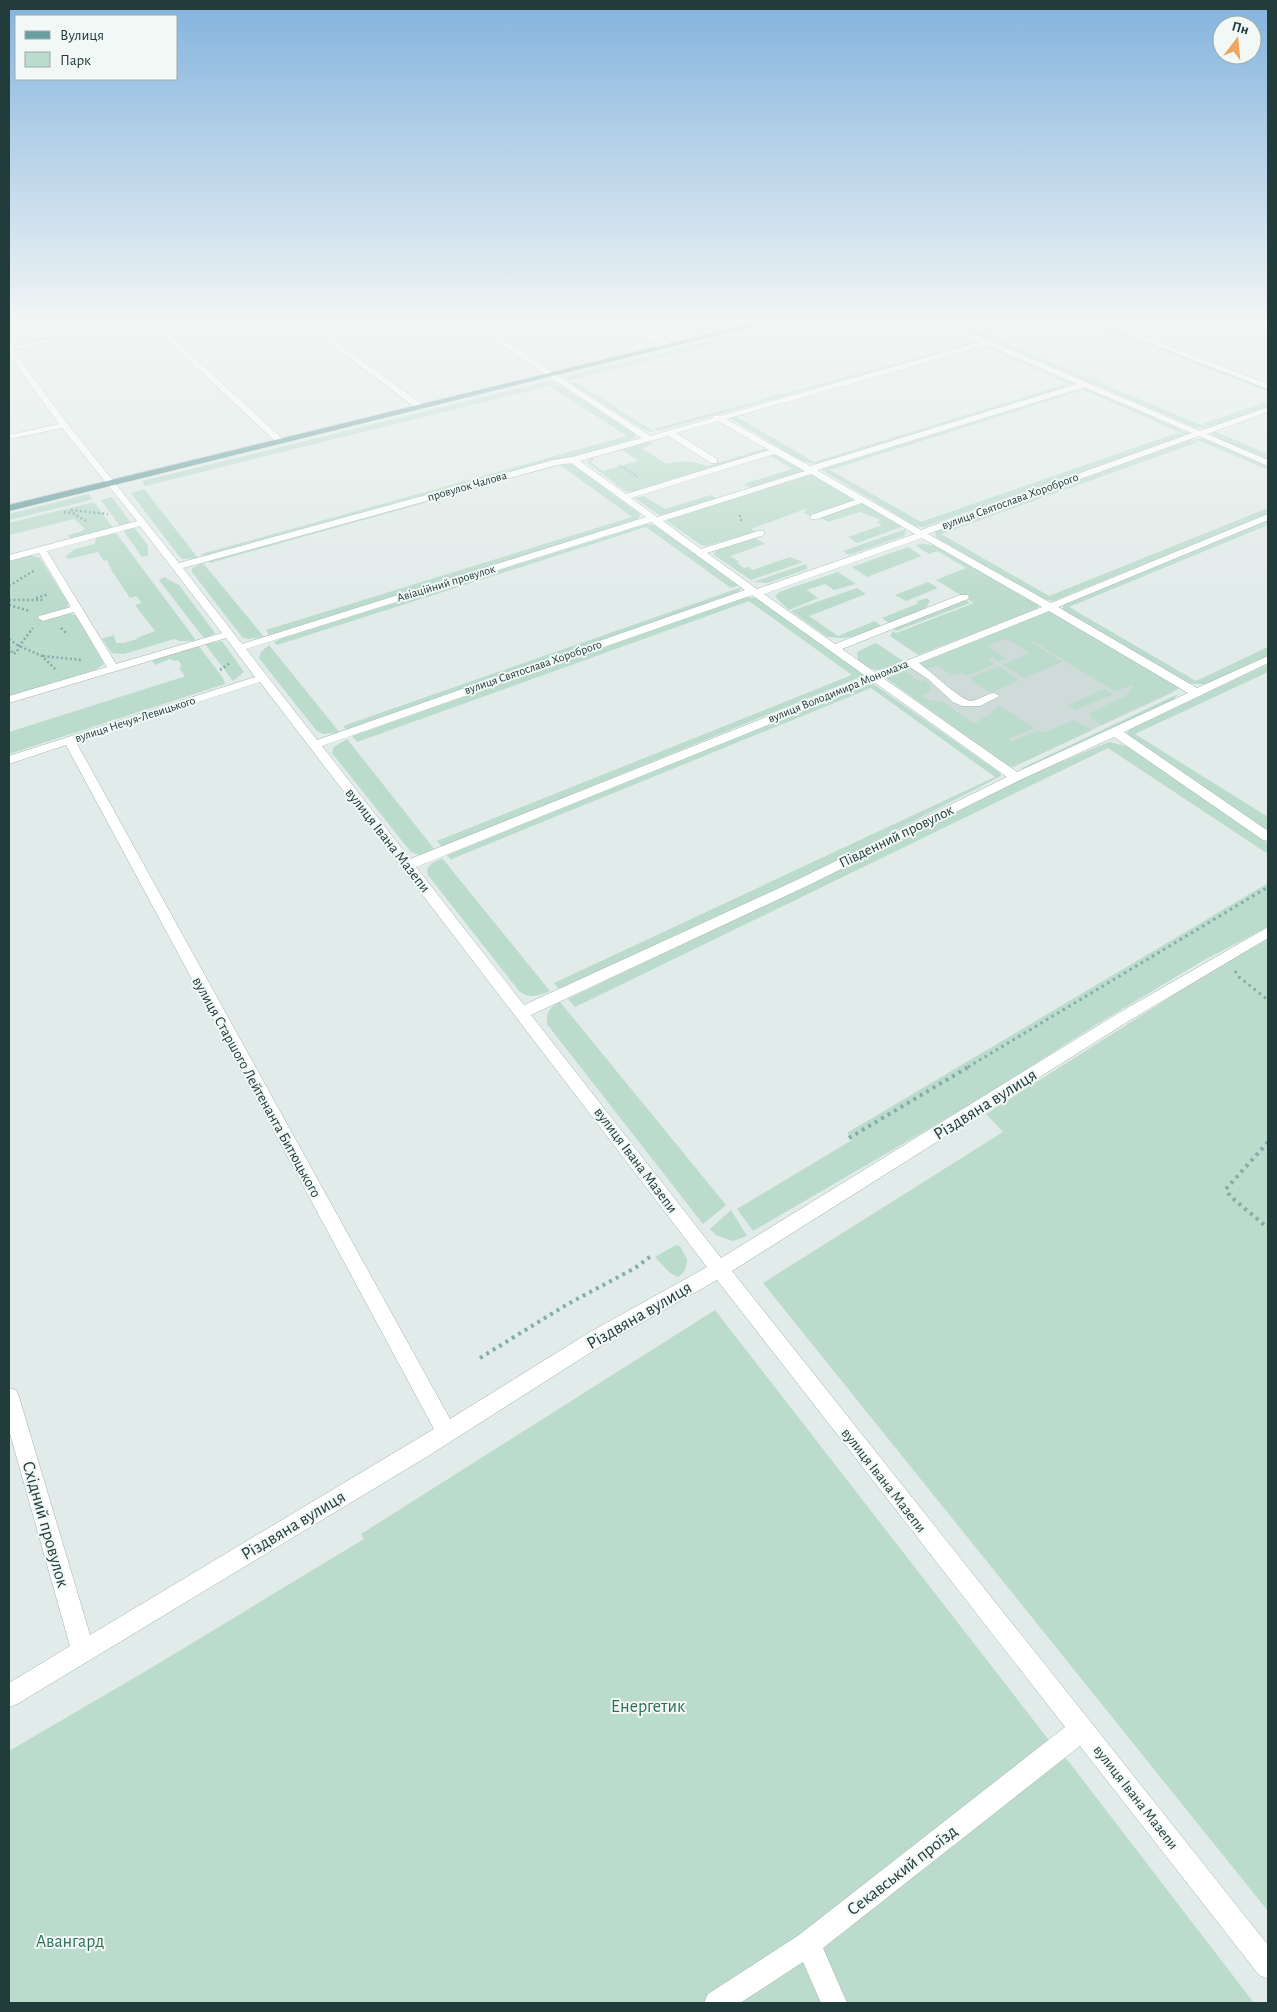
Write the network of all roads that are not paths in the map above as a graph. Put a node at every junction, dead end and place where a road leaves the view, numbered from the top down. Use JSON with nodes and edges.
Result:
{"nodes":[{"id":1,"x":59,"y":418,"type":"edge"},
{"id":2,"x":254,"y":418,"type":"edge"},
{"id":3,"x":376,"y":418,"type":"edge"},
{"id":4,"x":617,"y":418,"type":"edge"},
{"id":5,"x":714,"y":418,"type":"edge"},
{"id":6,"x":719,"y":418,"type":"edge"},
{"id":7,"x":977,"y":418,"type":"edge"},
{"id":8,"x":1163,"y":418,"type":"edge"},
{"id":9,"x":1244,"y":418,"type":"edge"},
{"id":10,"x":64,"y":425,"type":"junction"},
{"id":11,"x":668,"y":432,"type":"junction"},
{"id":12,"x":1200,"y":434,"type":"junction"},
{"id":13,"x":9,"y":437,"type":"edge"},
{"id":14,"x":648,"y":438,"type":"junction"},
{"id":15,"x":280,"y":442,"type":"junction"},
{"id":16,"x":776,"y":451,"type":"junction"},
{"id":17,"x":572,"y":460,"type":"junction"},
{"id":18,"x":714,"y":460,"type":"dead end"},
{"id":19,"x":1268,"y":463,"type":"edge"},
{"id":20,"x":811,"y":470,"type":"junction"},
{"id":21,"x":112,"y":483,"type":"junction"},
{"id":22,"x":626,"y":498,"type":"junction"},
{"id":23,"x":862,"y":500,"type":"junction"},
{"id":24,"x":9,"y":508,"type":"edge"},
{"id":25,"x":814,"y":517,"type":"dead end"},
{"id":26,"x":1268,"y":517,"type":"edge"},
{"id":27,"x":654,"y":519,"type":"junction"},
{"id":28,"x":142,"y":523,"type":"junction"},
{"id":29,"x":761,"y":533,"type":"dead end"},
{"id":30,"x":922,"y":533,"type":"junction"},
{"id":31,"x":41,"y":549,"type":"junction"},
{"id":32,"x":700,"y":552,"type":"junction"},
{"id":33,"x":9,"y":558,"type":"edge"},
{"id":34,"x":177,"y":567,"type":"junction"},
{"id":35,"x":754,"y":592,"type":"junction"},
{"id":36,"x":964,"y":597,"type":"dead end"},
{"id":37,"x":1050,"y":607,"type":"junction"},
{"id":38,"x":77,"y":608,"type":"junction"},
{"id":39,"x":43,"y":618,"type":"dead end"},
{"id":40,"x":228,"y":634,"type":"junction"},
{"id":41,"x":239,"y":648,"type":"junction"},
{"id":42,"x":835,"y":648,"type":"junction"},
{"id":43,"x":1268,"y":659,"type":"edge"},
{"id":44,"x":910,"y":662,"type":"junction"},
{"id":45,"x":111,"y":665,"type":"junction"},
{"id":46,"x":875,"y":676,"type":"junction"},
{"id":47,"x":262,"y":678,"type":"junction"},
{"id":48,"x":1196,"y":693,"type":"junction"},
{"id":49,"x":994,"y":696,"type":"dead end"},
{"id":50,"x":9,"y":700,"type":"edge"},
{"id":51,"x":1116,"y":732,"type":"junction"},
{"id":52,"x":69,"y":740,"type":"junction"},
{"id":53,"x":314,"y":745,"type":"junction"},
{"id":54,"x":9,"y":760,"type":"edge"},
{"id":55,"x":1016,"y":777,"type":"junction"},
{"id":56,"x":1268,"y":837,"type":"edge"},
{"id":57,"x":408,"y":865,"type":"junction"},
{"id":58,"x":1268,"y":932,"type":"edge"},
{"id":59,"x":523,"y":1012,"type":"junction"},
{"id":60,"x":719,"y":1269,"type":"junction"},
{"id":61,"x":9,"y":1397,"type":"edge"},
{"id":62,"x":447,"y":1433,"type":"junction"},
{"id":63,"x":83,"y":1651,"type":"junction"},
{"id":64,"x":9,"y":1696,"type":"edge"},
{"id":65,"x":1082,"y":1729,"type":"junction"},
{"id":66,"x":808,"y":1944,"type":"junction"},
{"id":67,"x":1268,"y":1966,"type":"edge"},
{"id":68,"x":717,"y":2003,"type":"edge"},
{"id":69,"x":834,"y":2003,"type":"edge"}],
"edges":[{"from":1,"to":10,"type":"street","name":"вулиця Івана Мазепи"},
{"from":2,"to":15,"type":"street"},
{"from":3,"to":15,"type":"main road"},
{"from":4,"to":14,"type":"street"},
{"from":5,"to":11,"type":"street","name":"провулок Чалова"},
{"from":6,"to":16,"type":"street"},
{"from":7,"to":20,"type":"street"},
{"from":8,"to":12,"type":"street"},
{"from":9,"to":12,"type":"street","name":"вулиця Святослава Хороброго"},
{"from":10,"to":13,"type":"street"},
{"from":10,"to":21,"type":"street","name":"вулиця Івана Мазепи"},
{"from":11,"to":14,"type":"street","name":"провулок Чалова"},
{"from":11,"to":18,"type":"street"},
{"from":12,"to":19,"type":"street"},
{"from":12,"to":30,"type":"street","name":"вулиця Святослава Хороброго"},
{"from":14,"to":17,"type":"street","name":"провулок Чалова"},
{"from":15,"to":21,"type":"main road"},
{"from":16,"to":20,"type":"street"},
{"from":16,"to":22,"type":"street"},
{"from":17,"to":22,"type":"street"},
{"from":17,"to":34,"type":"street","name":"провулок Чалова"},
{"from":20,"to":23,"type":"street"},
{"from":20,"to":27,"type":"street","name":"Авіаційний провулок"},
{"from":21,"to":24,"type":"main road"},
{"from":21,"to":28,"type":"street","name":"вулиця Івана Мазепи"},
{"from":22,"to":27,"type":"street"},
{"from":23,"to":25,"type":"street"},
{"from":23,"to":30,"type":"street"},
{"from":26,"to":37,"type":"street","name":"вулиця Володимира Мономаха"},
{"from":27,"to":32,"type":"street"},
{"from":27,"to":41,"type":"street","name":"Авіаційний провулок"},
{"from":28,"to":31,"type":"street"},
{"from":28,"to":34,"type":"street","name":"вулиця Івана Мазепи"},
{"from":29,"to":32,"type":"street"},
{"from":30,"to":35,"type":"street","name":"вулиця Святослава Хороброго"},
{"from":30,"to":37,"type":"street"},
{"from":31,"to":33,"type":"street"},
{"from":31,"to":38,"type":"street"},
{"from":32,"to":35,"type":"street"},
{"from":34,"to":40,"type":"street","name":"вулиця Івана Мазепи"},
{"from":35,"to":42,"type":"street"},
{"from":35,"to":53,"type":"street","name":"вулиця Святослава Хороброго"},
{"from":36,"to":42,"type":"street"},
{"from":37,"to":44,"type":"street","name":"вулиця Володимира Мономаха"},
{"from":37,"to":48,"type":"street"},
{"from":38,"to":39,"type":"street"},
{"from":38,"to":45,"type":"street"},
{"from":40,"to":41,"type":"street","name":"вулиця Івана Мазепи"},
{"from":40,"to":45,"type":"street"},
{"from":41,"to":47,"type":"street","name":"вулиця Івана Мазепи"},
{"from":42,"to":46,"type":"street"},
{"from":43,"to":48,"type":"street","name":"Південний провулок"},
{"from":44,"to":46,"type":"street","name":"вулиця Володимира Мономаха"},
{"from":44,"to":49,"type":"street"},
{"from":45,"to":50,"type":"street"},
{"from":46,"to":55,"type":"street"},
{"from":46,"to":57,"type":"street","name":"вулиця Володимира Мономаха"},
{"from":47,"to":52,"type":"street","name":"вулиця Нечуя-Левицького"},
{"from":47,"to":53,"type":"street","name":"вулиця Івана Мазепи"},
{"from":48,"to":51,"type":"street","name":"Південний провулок"},
{"from":51,"to":55,"type":"street","name":"Південний провулок"},
{"from":51,"to":56,"type":"street"},
{"from":52,"to":54,"type":"street","name":"вулиця Нечуя-Левицького"},
{"from":52,"to":62,"type":"street","name":"вулиця Старшого Лейтенанта Битюцького"},
{"from":53,"to":57,"type":"street","name":"вулиця Івана Мазепи"},
{"from":55,"to":59,"type":"street","name":"Південний провулок"},
{"from":57,"to":59,"type":"street","name":"вулиця Івана Мазепи"},
{"from":58,"to":60,"type":"street","name":"Різдвяна вулиця"},
{"from":59,"to":60,"type":"street","name":"вулиця Івана Мазепи"},
{"from":60,"to":62,"type":"street","name":"Різдвяна вулиця"},
{"from":60,"to":65,"type":"street","name":"вулиця Івана Мазепи"},
{"from":61,"to":63,"type":"street","name":"Східний провулок"},
{"from":62,"to":63,"type":"street","name":"Різдвяна вулиця"},
{"from":63,"to":64,"type":"street","name":"Різдвяна вулиця"},
{"from":65,"to":66,"type":"street","name":"Секавський проїзд"},
{"from":65,"to":67,"type":"street","name":"вулиця Івана Мазепи"},
{"from":66,"to":68,"type":"street","name":"Секавський проїзд"},
{"from":66,"to":69,"type":"street"}]}
